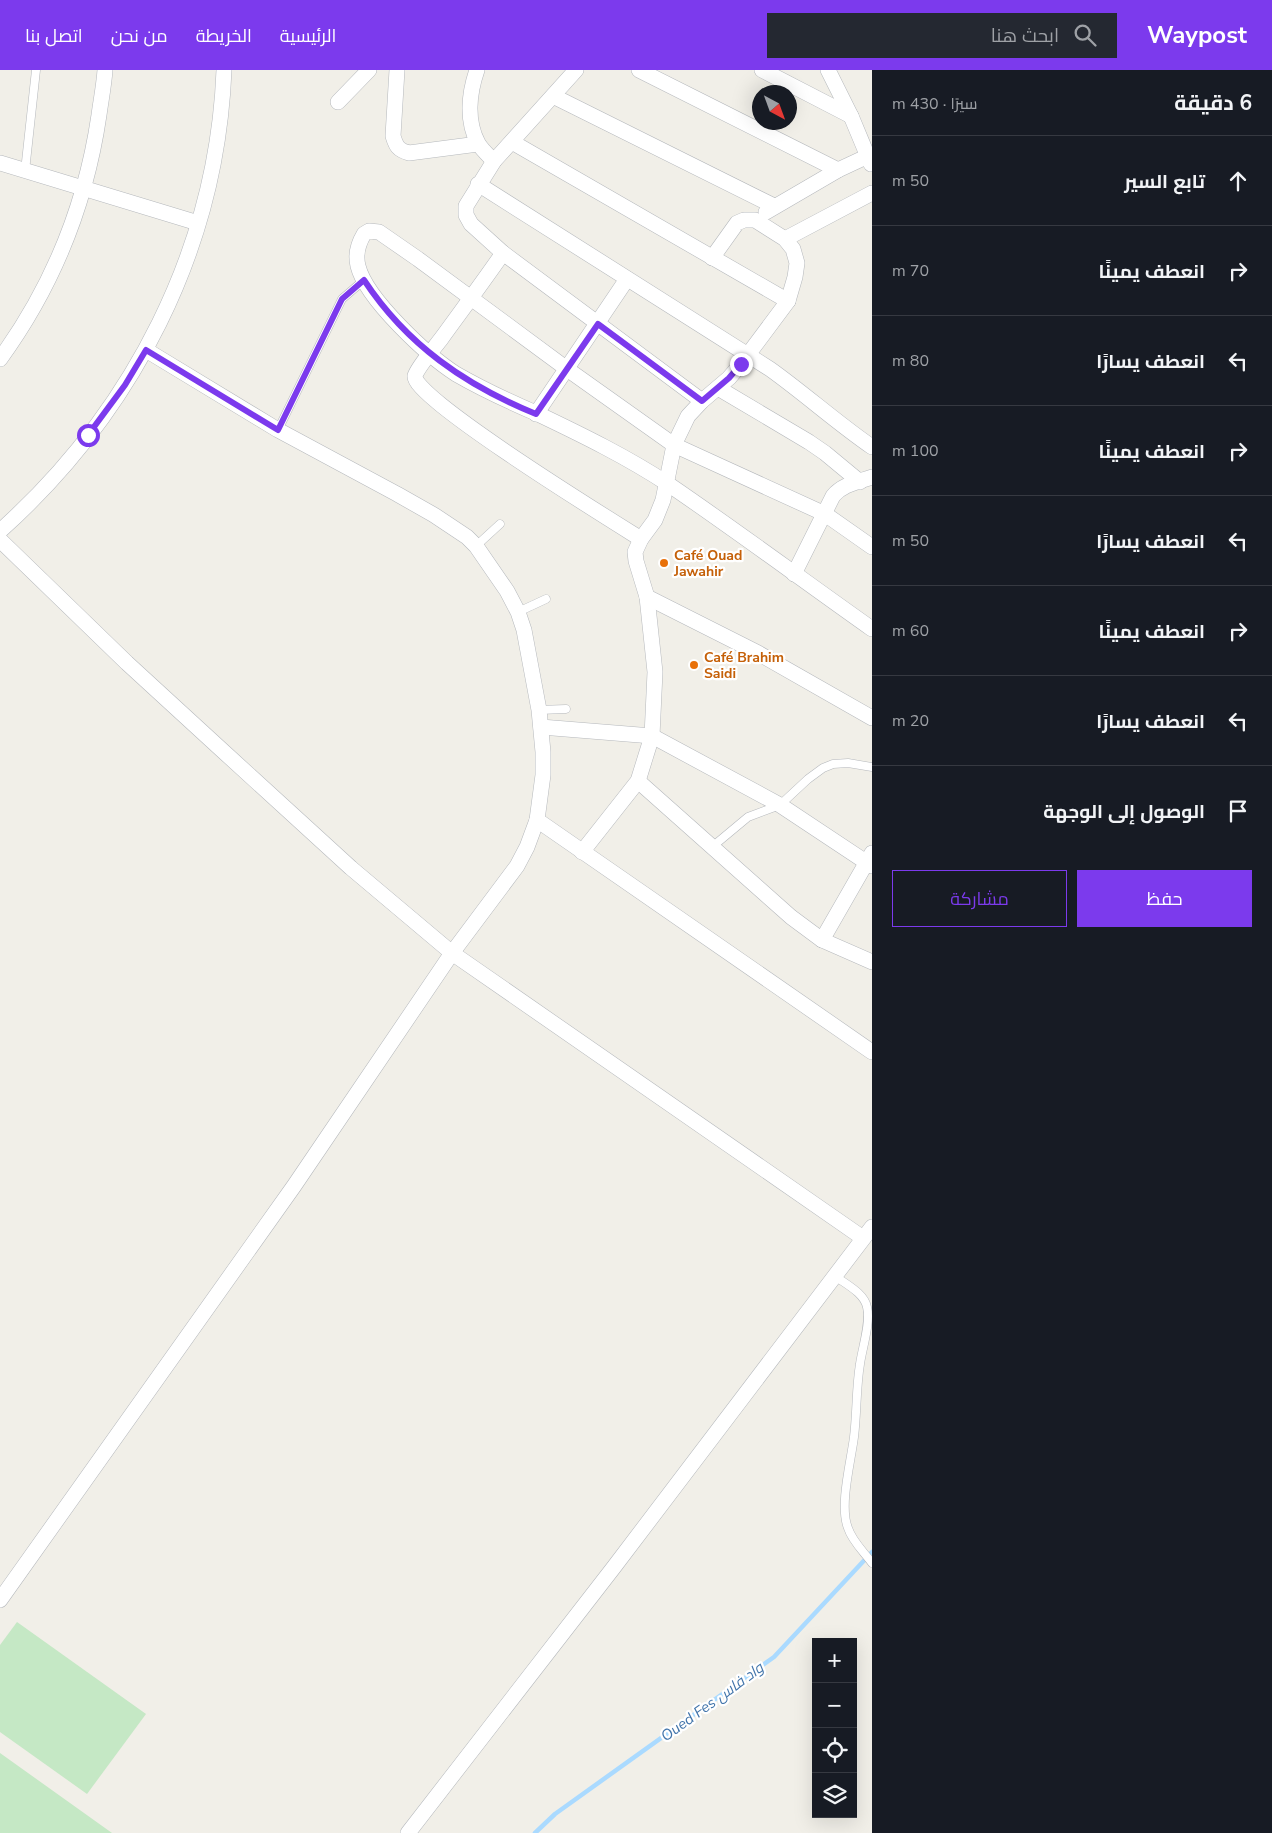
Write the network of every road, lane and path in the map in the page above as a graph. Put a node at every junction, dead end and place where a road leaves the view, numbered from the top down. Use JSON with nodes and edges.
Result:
{"nodes":[{"id":1,"x":36,"y":70,"type":"edge"},
{"id":2,"x":105,"y":70,"type":"edge"},
{"id":3,"x":224,"y":70,"type":"edge"},
{"id":4,"x":370,"y":70,"type":"edge"},
{"id":5,"x":396,"y":70,"type":"edge"},
{"id":6,"x":477,"y":70,"type":"edge"},
{"id":7,"x":576,"y":70,"type":"edge"},
{"id":8,"x":638,"y":70,"type":"edge"},
{"id":9,"x":762,"y":70,"type":"edge"},
{"id":10,"x":828,"y":70,"type":"edge"},
{"id":11,"x":553,"y":96,"type":"junction"},
{"id":12,"x":338,"y":102,"type":"dead end"},
{"id":13,"x":851,"y":116,"type":"junction"},
{"id":14,"x":512,"y":142,"type":"junction"},
{"id":15,"x":478,"y":144,"type":"junction"},
{"id":16,"x":870,"y":160,"type":"edge"},
{"id":17,"x":494,"y":161,"type":"junction"},
{"id":18,"x":0,"y":162,"type":"edge"},
{"id":19,"x":838,"y":170,"type":"junction"},
{"id":20,"x":25,"y":171,"type":"junction"},
{"id":21,"x":478,"y":184,"type":"junction"},
{"id":22,"x":84,"y":189,"type":"junction"},
{"id":23,"x":872,"y":193,"type":"edge"},
{"id":24,"x":774,"y":206,"type":"junction"},
{"id":25,"x":755,"y":220,"type":"junction"},
{"id":26,"x":198,"y":224,"type":"junction"},
{"id":27,"x":785,"y":239,"type":"junction"},
{"id":28,"x":503,"y":253,"type":"junction"},
{"id":29,"x":712,"y":258,"type":"junction"},
{"id":30,"x":364,"y":280,"type":"junction"},
{"id":31,"x":627,"y":280,"type":"junction"},
{"id":32,"x":470,"y":299,"type":"junction"},
{"id":33,"x":788,"y":301,"type":"junction"},
{"id":34,"x":598,"y":324,"type":"junction"},
{"id":35,"x":146,"y":350,"type":"junction"},
{"id":36,"x":430,"y":354,"type":"junction"},
{"id":37,"x":747,"y":355,"type":"junction"},
{"id":38,"x":0,"y":358,"type":"edge"},
{"id":39,"x":567,"y":369,"type":"junction"},
{"id":40,"x":718,"y":388,"type":"junction"},
{"id":41,"x":702,"y":401,"type":"junction"},
{"id":42,"x":536,"y":414,"type":"junction"},
{"id":43,"x":278,"y":430,"type":"junction"},
{"id":44,"x":674,"y":446,"type":"junction"},
{"id":45,"x":872,"y":447,"type":"edge"},
{"id":46,"x":866,"y":479,"type":"edge"},
{"id":47,"x":667,"y":484,"type":"junction"},
{"id":48,"x":825,"y":514,"type":"junction"},
{"id":49,"x":500,"y":524,"type":"dead end"},
{"id":50,"x":0,"y":531,"type":"edge"},
{"id":51,"x":641,"y":539,"type":"junction"},
{"id":52,"x":0,"y":540,"type":"edge"},
{"id":53,"x":476,"y":546,"type":"junction"},
{"id":54,"x":872,"y":548,"type":"edge"},
{"id":55,"x":794,"y":574,"type":"junction"},
{"id":56,"x":647,"y":597,"type":"junction"},
{"id":57,"x":546,"y":599,"type":"dead end"},
{"id":58,"x":518,"y":612,"type":"junction"},
{"id":59,"x":872,"y":629,"type":"edge"},
{"id":60,"x":566,"y":709,"type":"dead end"},
{"id":61,"x":539,"y":710,"type":"junction"},
{"id":62,"x":872,"y":718,"type":"edge"},
{"id":63,"x":541,"y":727,"type":"junction"},
{"id":64,"x":652,"y":736,"type":"junction"},
{"id":65,"x":872,"y":767,"type":"edge"},
{"id":66,"x":638,"y":780,"type":"junction"},
{"id":67,"x":780,"y":804,"type":"junction"},
{"id":68,"x":537,"y":820,"type":"junction"},
{"id":69,"x":712,"y":846,"type":"junction"},
{"id":70,"x":582,"y":852,"type":"junction"},
{"id":71,"x":870,"y":860,"type":"edge"},
{"id":72,"x":822,"y":940,"type":"junction"},
{"id":73,"x":452,"y":953,"type":"junction"},
{"id":74,"x":872,"y":962,"type":"edge"},
{"id":75,"x":872,"y":1052,"type":"edge"},
{"id":76,"x":868,"y":1233,"type":"edge"},
{"id":77,"x":835,"y":1276,"type":"junction"},
{"id":78,"x":872,"y":1563,"type":"edge"},
{"id":79,"x":0,"y":1600,"type":"edge"},
{"id":80,"x":408,"y":1833,"type":"edge"}],
"edges":[{"from":1,"to":20,"type":"lane"},
{"from":2,"to":22,"type":"street"},
{"from":3,"to":26,"type":"street"},
{"from":4,"to":12,"type":"street"},
{"from":5,"to":15,"type":"street"},
{"from":6,"to":15,"type":"street"},
{"from":7,"to":11,"type":"street"},
{"from":8,"to":19,"type":"street"},
{"from":9,"to":13,"type":"street"},
{"from":10,"to":13,"type":"street"},
{"from":11,"to":14,"type":"street"},
{"from":11,"to":24,"type":"street"},
{"from":13,"to":16,"type":"street"},
{"from":14,"to":17,"type":"street"},
{"from":14,"to":29,"type":"street"},
{"from":15,"to":17,"type":"street"},
{"from":16,"to":19,"type":"street"},
{"from":17,"to":21,"type":"street"},
{"from":18,"to":20,"type":"street"},
{"from":19,"to":24,"type":"street"},
{"from":20,"to":22,"type":"street"},
{"from":21,"to":28,"type":"street"},
{"from":21,"to":31,"type":"street"},
{"from":22,"to":26,"type":"street"},
{"from":22,"to":38,"type":"street"},
{"from":23,"to":27,"type":"street"},
{"from":24,"to":25,"type":"street"},
{"from":25,"to":27,"type":"street"},
{"from":25,"to":29,"type":"street"},
{"from":26,"to":35,"type":"street"},
{"from":27,"to":33,"type":"street"},
{"from":28,"to":32,"type":"street"},
{"from":28,"to":34,"type":"street"},
{"from":29,"to":33,"type":"street"},
{"from":30,"to":32,"type":"street"},
{"from":30,"to":36,"type":"street"},
{"from":30,"to":43,"type":"lane"},
{"from":31,"to":34,"type":"street"},
{"from":31,"to":37,"type":"street"},
{"from":32,"to":36,"type":"street"},
{"from":32,"to":39,"type":"street"},
{"from":33,"to":37,"type":"street"},
{"from":34,"to":39,"type":"street"},
{"from":34,"to":41,"type":"street"},
{"from":35,"to":43,"type":"street"},
{"from":35,"to":50,"type":"street"},
{"from":36,"to":42,"type":"street"},
{"from":36,"to":51,"type":"street"},
{"from":37,"to":40,"type":"street"},
{"from":37,"to":45,"type":"street"},
{"from":39,"to":42,"type":"street"},
{"from":39,"to":44,"type":"street"},
{"from":40,"to":41,"type":"street"},
{"from":40,"to":46,"type":"street"},
{"from":41,"to":44,"type":"street"},
{"from":42,"to":47,"type":"street"},
{"from":43,"to":53,"type":"street"},
{"from":44,"to":47,"type":"street"},
{"from":44,"to":48,"type":"street"},
{"from":46,"to":48,"type":"street"},
{"from":47,"to":51,"type":"street"},
{"from":47,"to":55,"type":"street"},
{"from":48,"to":54,"type":"street"},
{"from":48,"to":55,"type":"street"},
{"from":49,"to":53,"type":"lane"},
{"from":51,"to":56,"type":"street"},
{"from":52,"to":73,"type":"street"},
{"from":53,"to":58,"type":"street"},
{"from":55,"to":59,"type":"street"},
{"from":56,"to":62,"type":"street"},
{"from":56,"to":64,"type":"street"},
{"from":57,"to":58,"type":"lane"},
{"from":58,"to":61,"type":"street"},
{"from":60,"to":61,"type":"lane"},
{"from":61,"to":63,"type":"street"},
{"from":63,"to":64,"type":"street"},
{"from":63,"to":68,"type":"street"},
{"from":64,"to":66,"type":"street"},
{"from":64,"to":67,"type":"street"},
{"from":65,"to":67,"type":"lane"},
{"from":66,"to":69,"type":"street"},
{"from":66,"to":70,"type":"street"},
{"from":67,"to":69,"type":"lane"},
{"from":67,"to":71,"type":"street"},
{"from":68,"to":70,"type":"street"},
{"from":68,"to":73,"type":"street"},
{"from":69,"to":72,"type":"street"},
{"from":70,"to":75,"type":"street"},
{"from":71,"to":72,"type":"street"},
{"from":72,"to":74,"type":"street"},
{"from":73,"to":76,"type":"street"},
{"from":73,"to":79,"type":"street"},
{"from":76,"to":77,"type":"street"},
{"from":77,"to":78,"type":"lane"},
{"from":77,"to":80,"type":"street"}]}
